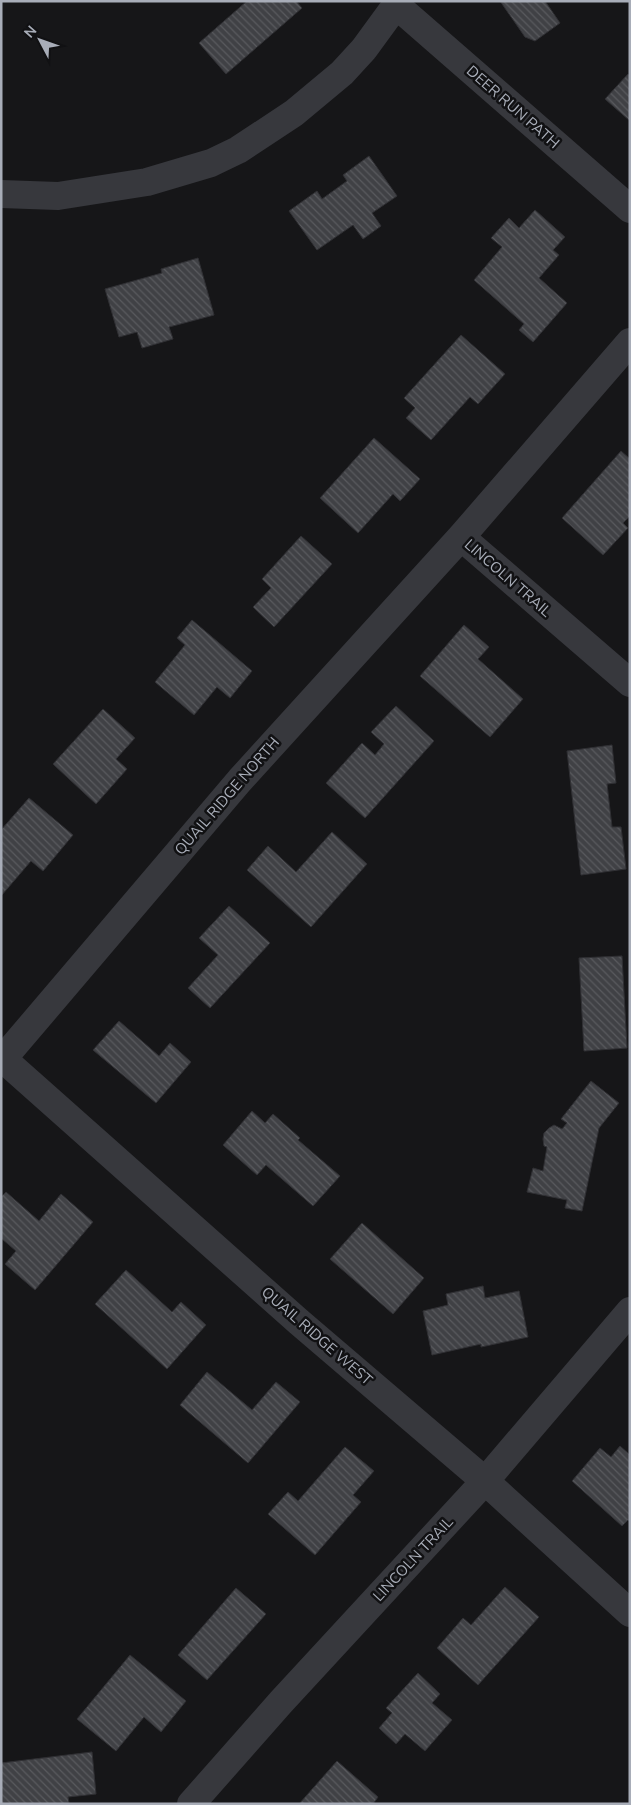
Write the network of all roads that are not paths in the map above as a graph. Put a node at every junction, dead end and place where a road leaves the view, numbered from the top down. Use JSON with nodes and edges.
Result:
{"nodes":[{"id":1,"x":397,"y":3,"type":"edge"},
{"id":2,"x":1,"y":194,"type":"edge"},
{"id":3,"x":630,"y":209,"type":"edge"},
{"id":4,"x":630,"y":342,"type":"edge"},
{"id":5,"x":461,"y":537,"type":"junction"},
{"id":6,"x":630,"y":683,"type":"edge"},
{"id":7,"x":2,"y":1060,"type":"edge"},
{"id":8,"x":630,"y":1311,"type":"edge"},
{"id":9,"x":485,"y":1481,"type":"junction"},
{"id":10,"x":630,"y":1613,"type":"edge"},
{"id":11,"x":191,"y":1804,"type":"edge"}],
"edges":[{"from":1,"to":2,"type":"street"},
{"from":1,"to":3,"type":"street","name":"DEER RUN PATH"},
{"from":4,"to":5,"type":"street","name":"LINCOLN TRAIL"},
{"from":5,"to":6,"type":"street","name":"LINCOLN TRAIL"},
{"from":5,"to":7,"type":"street","name":"QUAIL RIDGE NORTH"},
{"from":7,"to":9,"type":"street","name":"QUAIL RIDGE WEST"},
{"from":8,"to":9,"type":"street","name":"LINCOLN TRAIL"},
{"from":9,"to":10,"type":"street","name":"QUAIL RIDGE WEST"},
{"from":9,"to":11,"type":"street","name":"LINCOLN TRAIL"}]}
